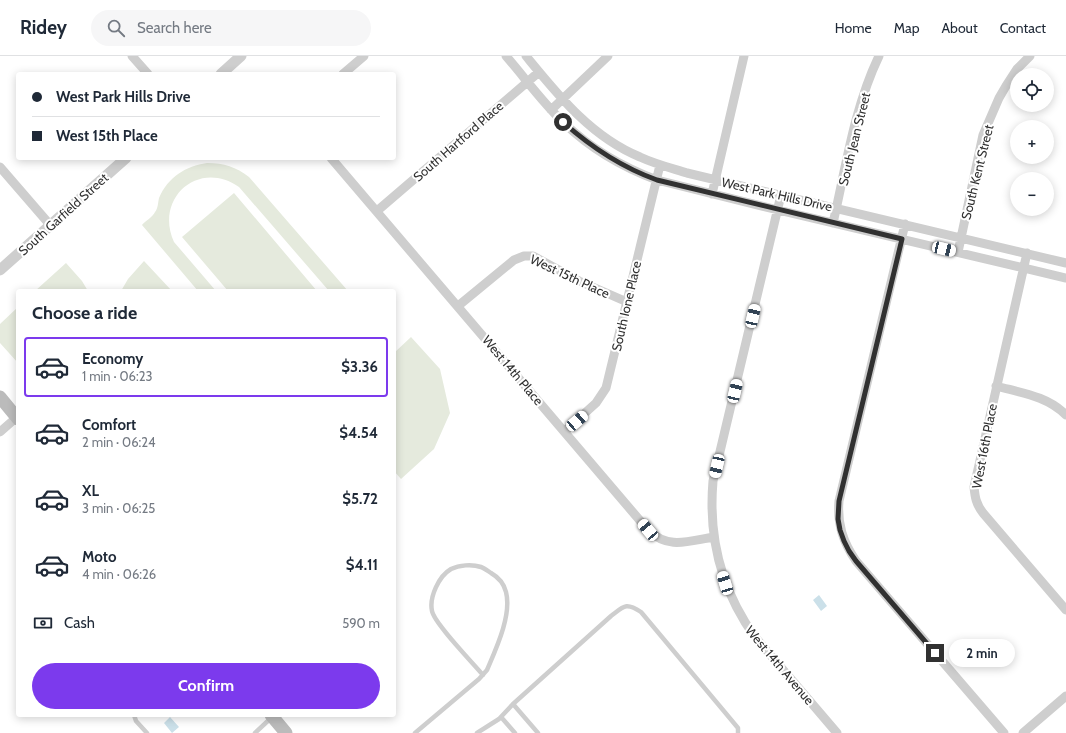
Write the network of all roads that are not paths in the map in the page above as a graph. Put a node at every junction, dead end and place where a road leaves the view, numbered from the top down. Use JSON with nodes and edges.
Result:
{"nodes":[{"id":1,"x":132,"y":56,"type":"edge"},
{"id":2,"x":241,"y":56,"type":"edge"},
{"id":3,"x":364,"y":56,"type":"edge"},
{"id":4,"x":506,"y":56,"type":"edge"},
{"id":5,"x":526,"y":56,"type":"edge"},
{"id":6,"x":608,"y":56,"type":"edge"},
{"id":7,"x":744,"y":56,"type":"edge"},
{"id":8,"x":879,"y":56,"type":"edge"},
{"id":9,"x":1030,"y":56,"type":"edge"},
{"id":10,"x":146,"y":72,"type":"edge"},
{"id":11,"x":223,"y":72,"type":"edge"},
{"id":12,"x":345,"y":72,"type":"edge"},
{"id":13,"x":539,"y":72,"type":"junction"},
{"id":14,"x":528,"y":82,"type":"junction"},
{"id":15,"x":563,"y":100,"type":"junction"},
{"id":16,"x":552,"y":110,"type":"junction"},
{"id":17,"x":124,"y":160,"type":"edge"},
{"id":18,"x":333,"y":160,"type":"edge"},
{"id":19,"x":660,"y":165,"type":"junction"},
{"id":20,"x":0,"y":167,"type":"edge"},
{"id":21,"x":657,"y":180,"type":"junction"},
{"id":22,"x":715,"y":180,"type":"junction"},
{"id":23,"x":712,"y":194,"type":"junction"},
{"id":24,"x":781,"y":195,"type":"junction"},
{"id":25,"x":837,"y":208,"type":"junction"},
{"id":26,"x":778,"y":210,"type":"junction"},
{"id":27,"x":376,"y":211,"type":"junction"},
{"id":28,"x":833,"y":223,"type":"junction"},
{"id":29,"x":905,"y":224,"type":"junction"},
{"id":30,"x":50,"y":226,"type":"junction"},
{"id":31,"x":961,"y":238,"type":"junction"},
{"id":32,"x":902,"y":239,"type":"junction"},
{"id":33,"x":958,"y":252,"type":"junction"},
{"id":34,"x":1027,"y":253,"type":"junction"},
{"id":35,"x":1066,"y":263,"type":"edge"},
{"id":36,"x":1024,"y":268,"type":"junction"},
{"id":37,"x":0,"y":270,"type":"edge"},
{"id":38,"x":1066,"y":278,"type":"edge"},
{"id":39,"x":627,"y":302,"type":"junction"},
{"id":40,"x":458,"y":306,"type":"junction"},
{"id":41,"x":996,"y":386,"type":"junction"},
{"id":42,"x":0,"y":397,"type":"edge"},
{"id":43,"x":1066,"y":416,"type":"edge"},
{"id":44,"x":16,"y":417,"type":"edge"},
{"id":45,"x":16,"y":419,"type":"edge"},
{"id":46,"x":0,"y":432,"type":"edge"},
{"id":47,"x":565,"y":432,"type":"junction"},
{"id":48,"x":714,"y":537,"type":"junction"},
{"id":49,"x":1066,"y":610,"type":"edge"},
{"id":50,"x":483,"y":675,"type":"junction"},
{"id":51,"x":1066,"y":696,"type":"edge"},
{"id":52,"x":513,"y":704,"type":"junction"},
{"id":53,"x":135,"y":717,"type":"edge"},
{"id":54,"x":271,"y":717,"type":"edge"},
{"id":55,"x":273,"y":717,"type":"edge"},
{"id":56,"x":501,"y":717,"type":"junction"},
{"id":57,"x":147,"y":733,"type":"edge"},
{"id":58,"x":255,"y":733,"type":"edge"},
{"id":59,"x":286,"y":733,"type":"edge"},
{"id":60,"x":415,"y":733,"type":"edge"},
{"id":61,"x":476,"y":733,"type":"edge"},
{"id":62,"x":515,"y":733,"type":"edge"},
{"id":63,"x":538,"y":733,"type":"edge"},
{"id":64,"x":738,"y":733,"type":"edge"},
{"id":65,"x":837,"y":733,"type":"edge"},
{"id":66,"x":1004,"y":733,"type":"edge"},
{"id":67,"x":1023,"y":733,"type":"edge"}],
"edges":[{"from":1,"to":10,"type":"street"},
{"from":2,"to":11,"type":"street"},
{"from":3,"to":12,"type":"street"},
{"from":4,"to":14,"type":"street","name":"West Park Hills Drive"},
{"from":5,"to":13,"type":"street","name":"West Park Hills Drive"},
{"from":6,"to":15,"type":"street"},
{"from":7,"to":22,"type":"street"},
{"from":8,"to":25,"type":"street","name":"South Jean Street"},
{"from":9,"to":31,"type":"street","name":"South Kent Street"},
{"from":13,"to":14,"type":"street","name":"South Hartford Place"},
{"from":13,"to":15,"type":"street","name":"West Park Hills Drive"},
{"from":14,"to":16,"type":"street","name":"West Park Hills Drive"},
{"from":14,"to":27,"type":"street","name":"South Hartford Place"},
{"from":15,"to":16,"type":"street"},
{"from":15,"to":19,"type":"street","name":"West Park Hills Drive"},
{"from":16,"to":21,"type":"street","name":"West Park Hills Drive"},
{"from":17,"to":30,"type":"street","name":"South Garfield Street"},
{"from":18,"to":27,"type":"street","name":"West 14th Place"},
{"from":19,"to":21,"type":"street","name":"South Ione Place"},
{"from":19,"to":22,"type":"street","name":"West Park Hills Drive"},
{"from":20,"to":30,"type":"street"},
{"from":21,"to":23,"type":"street","name":"West Park Hills Drive"},
{"from":21,"to":39,"type":"street","name":"South Ione Place"},
{"from":22,"to":23,"type":"street"},
{"from":22,"to":24,"type":"street","name":"West Park Hills Drive"},
{"from":23,"to":26,"type":"street","name":"West Park Hills Drive"},
{"from":24,"to":25,"type":"street","name":"West Park Hills Drive"},
{"from":24,"to":26,"type":"street","name":"West 14th Avenue"},
{"from":25,"to":28,"type":"street","name":"South Jean Street"},
{"from":25,"to":29,"type":"street","name":"West Park Hills Drive"},
{"from":26,"to":28,"type":"street","name":"West Park Hills Drive"},
{"from":26,"to":48,"type":"street","name":"West 14th Avenue"},
{"from":27,"to":40,"type":"street","name":"West 14th Place"},
{"from":28,"to":32,"type":"street","name":"West Park Hills Drive"},
{"from":29,"to":31,"type":"street","name":"West Park Hills Drive"},
{"from":29,"to":32,"type":"street"},
{"from":30,"to":37,"type":"street","name":"South Garfield Street"},
{"from":31,"to":33,"type":"street","name":"South Kent Street"},
{"from":31,"to":34,"type":"street","name":"West Park Hills Drive"},
{"from":32,"to":33,"type":"street","name":"West Park Hills Drive"},
{"from":32,"to":66,"type":"street"},
{"from":33,"to":36,"type":"street","name":"West Park Hills Drive"},
{"from":34,"to":35,"type":"street","name":"West Park Hills Drive"},
{"from":34,"to":36,"type":"street","name":"West 16th Place"},
{"from":36,"to":38,"type":"street","name":"West Park Hills Drive"},
{"from":36,"to":41,"type":"street","name":"West 16th Place"},
{"from":39,"to":40,"type":"street","name":"West 15th Place"},
{"from":39,"to":47,"type":"street","name":"South Ione Place"},
{"from":40,"to":47,"type":"street","name":"West 14th Place"},
{"from":41,"to":43,"type":"street"},
{"from":41,"to":49,"type":"street","name":"West 16th Place"},
{"from":42,"to":44,"type":"main road"},
{"from":45,"to":46,"type":"street"},
{"from":47,"to":48,"type":"street","name":"West 14th Place"},
{"from":48,"to":65,"type":"street","name":"West 14th Avenue"},
{"from":50,"to":50,"type":"lane"},
{"from":50,"to":60,"type":"lane"},
{"from":51,"to":67,"type":"street"},
{"from":52,"to":56,"type":"lane"},
{"from":52,"to":63,"type":"lane"},
{"from":52,"to":64,"type":"lane"},
{"from":53,"to":57,"type":"lane"},
{"from":54,"to":58,"type":"lane"},
{"from":55,"to":59,"type":"main road"},
{"from":56,"to":61,"type":"lane"},
{"from":56,"to":62,"type":"lane"}]}
